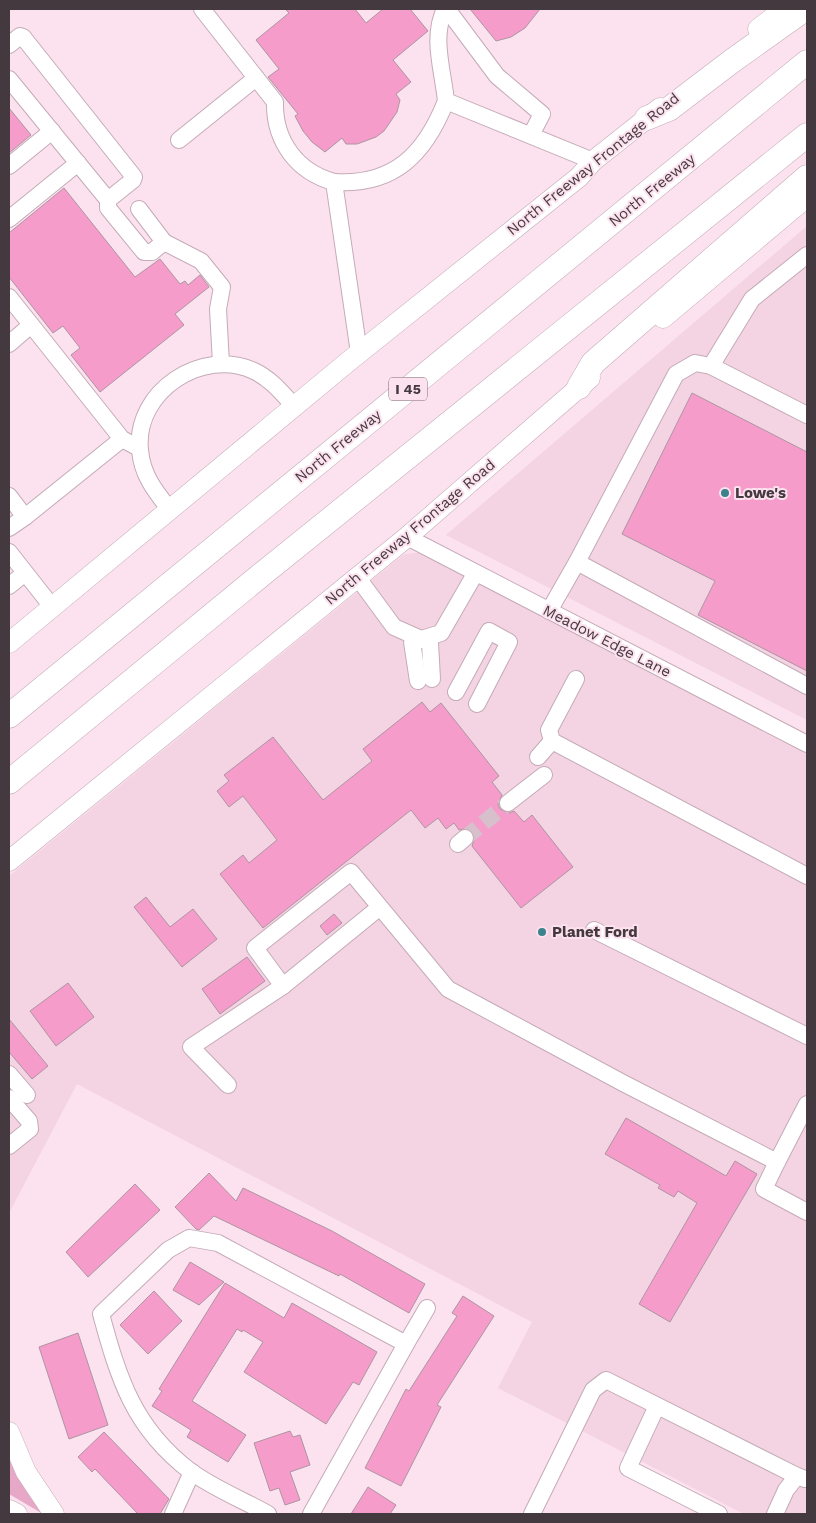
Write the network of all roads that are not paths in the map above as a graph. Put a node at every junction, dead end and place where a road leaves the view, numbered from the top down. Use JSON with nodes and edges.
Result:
{"nodes":[{"id":1,"x":202,"y":9,"type":"edge"},
{"id":2,"x":784,"y":9,"type":"edge"},
{"id":3,"x":805,"y":9,"type":"edge"},
{"id":4,"x":441,"y":11,"type":"edge"},
{"id":5,"x":9,"y":45,"type":"edge"},
{"id":6,"x":807,"y":62,"type":"edge"},
{"id":7,"x":9,"y":78,"type":"edge"},
{"id":8,"x":256,"y":78,"type":"junction"},
{"id":9,"x":446,"y":101,"type":"junction"},
{"id":10,"x":647,"y":118,"type":"junction"},
{"id":11,"x":52,"y":131,"type":"junction"},
{"id":12,"x":531,"y":135,"type":"junction"},
{"id":13,"x":807,"y":135,"type":"edge"},
{"id":14,"x":179,"y":140,"type":"dead end"},
{"id":15,"x":593,"y":161,"type":"junction"},
{"id":16,"x":78,"y":163,"type":"junction"},
{"id":17,"x":9,"y":166,"type":"edge"},
{"id":18,"x":807,"y":177,"type":"edge"},
{"id":19,"x":334,"y":182,"type":"junction"},
{"id":20,"x":807,"y":198,"type":"edge"},
{"id":21,"x":108,"y":200,"type":"junction"},
{"id":22,"x":139,"y":209,"type":"dead end"},
{"id":23,"x":9,"y":219,"type":"edge"},
{"id":24,"x":164,"y":242,"type":"junction"},
{"id":25,"x":807,"y":256,"type":"edge"},
{"id":26,"x":9,"y":297,"type":"edge"},
{"id":27,"x":31,"y":325,"type":"junction"},
{"id":28,"x":9,"y":344,"type":"edge"},
{"id":29,"x":359,"y":353,"type":"junction"},
{"id":30,"x":221,"y":364,"type":"junction"},
{"id":31,"x":711,"y":366,"type":"junction"},
{"id":32,"x":579,"y":387,"type":"junction"},
{"id":33,"x":294,"y":406,"type":"junction"},
{"id":34,"x":807,"y":415,"type":"edge"},
{"id":35,"x":122,"y":440,"type":"junction"},
{"id":36,"x":139,"y":448,"type":"junction"},
{"id":37,"x":9,"y":496,"type":"edge"},
{"id":38,"x":170,"y":510,"type":"junction"},
{"id":39,"x":26,"y":517,"type":"junction"},
{"id":40,"x":9,"y":528,"type":"edge"},
{"id":41,"x":407,"y":537,"type":"junction"},
{"id":42,"x":9,"y":552,"type":"edge"},
{"id":43,"x":577,"y":562,"type":"junction"},
{"id":44,"x":25,"y":573,"type":"junction"},
{"id":45,"x":475,"y":574,"type":"junction"},
{"id":46,"x":358,"y":578,"type":"junction"},
{"id":47,"x":9,"y":586,"type":"edge"},
{"id":48,"x":53,"y":608,"type":"junction"},
{"id":49,"x":549,"y":611,"type":"junction"},
{"id":50,"x":422,"y":638,"type":"junction"},
{"id":51,"x":9,"y":644,"type":"edge"},
{"id":52,"x":576,"y":679,"type":"dead end"},
{"id":53,"x":425,"y":680,"type":"dead end"},
{"id":54,"x":807,"y":686,"type":"edge"},
{"id":55,"x":456,"y":692,"type":"dead end"},
{"id":56,"x":477,"y":704,"type":"dead end"},
{"id":57,"x":9,"y":716,"type":"edge"},
{"id":58,"x":552,"y":741,"type":"junction"},
{"id":59,"x":807,"y":744,"type":"edge"},
{"id":60,"x":538,"y":758,"type":"dead end"},
{"id":61,"x":544,"y":775,"type":"dead end"},
{"id":62,"x":9,"y":782,"type":"edge"},
{"id":63,"x":508,"y":803,"type":"tunnel mouth"},
{"id":64,"x":9,"y":861,"type":"edge"},
{"id":65,"x":807,"y":876,"type":"edge"},
{"id":66,"x":380,"y":907,"type":"junction"},
{"id":67,"x":594,"y":930,"type":"dead end"},
{"id":68,"x":283,"y":986,"type":"junction"},
{"id":69,"x":807,"y":1036,"type":"edge"},
{"id":70,"x":9,"y":1074,"type":"edge"},
{"id":71,"x":228,"y":1085,"type":"dead end"},
{"id":72,"x":27,"y":1094,"type":"dead end"},
{"id":73,"x":9,"y":1098,"type":"edge"},
{"id":74,"x":807,"y":1104,"type":"edge"},
{"id":75,"x":9,"y":1146,"type":"edge"},
{"id":76,"x":777,"y":1162,"type":"junction"},
{"id":77,"x":807,"y":1212,"type":"edge"},
{"id":78,"x":427,"y":1308,"type":"dead end"},
{"id":79,"x":406,"y":1344,"type":"junction"},
{"id":80,"x":657,"y":1406,"type":"junction"},
{"id":81,"x":9,"y":1432,"type":"edge"},
{"id":82,"x":192,"y":1472,"type":"junction"},
{"id":83,"x":802,"y":1478,"type":"edge"},
{"id":84,"x":9,"y":1510,"type":"edge"},
{"id":85,"x":17,"y":1514,"type":"edge"},
{"id":86,"x":54,"y":1514,"type":"edge"},
{"id":87,"x":172,"y":1514,"type":"edge"},
{"id":88,"x":268,"y":1514,"type":"edge"},
{"id":89,"x":311,"y":1514,"type":"edge"},
{"id":90,"x":532,"y":1514,"type":"edge"},
{"id":91,"x":719,"y":1514,"type":"edge"},
{"id":92,"x":775,"y":1514,"type":"edge"}],
"edges":[{"from":1,"to":8,"type":"street"},
{"from":2,"to":10,"type":"main road","name":"North Freeway Frontage Road"},
{"from":3,"to":10,"type":"highway"},
{"from":4,"to":9,"type":"street"},
{"from":4,"to":12,"type":"street"},
{"from":5,"to":21,"type":"street"},
{"from":6,"to":57,"type":"highway","name":"North Freeway","number":"I 45"},
{"from":7,"to":11,"type":"street"},
{"from":8,"to":14,"type":"street"},
{"from":8,"to":19,"type":"street"},
{"from":9,"to":12,"type":"street"},
{"from":9,"to":19,"type":"street"},
{"from":10,"to":15,"type":"main road","name":"North Freeway Frontage Road"},
{"from":11,"to":16,"type":"street"},
{"from":11,"to":17,"type":"street"},
{"from":12,"to":15,"type":"street"},
{"from":13,"to":62,"type":"highway"},
{"from":15,"to":29,"type":"main road","name":"North Freeway Frontage Road"},
{"from":16,"to":21,"type":"street"},
{"from":16,"to":23,"type":"street"},
{"from":18,"to":32,"type":"highway"},
{"from":19,"to":29,"type":"street"},
{"from":20,"to":32,"type":"main road","name":"North Freeway Frontage Road"},
{"from":21,"to":24,"type":"street"},
{"from":22,"to":24,"type":"street"},
{"from":24,"to":30,"type":"street"},
{"from":25,"to":31,"type":"street"},
{"from":26,"to":27,"type":"street"},
{"from":27,"to":28,"type":"street"},
{"from":27,"to":35,"type":"street"},
{"from":29,"to":33,"type":"main road","name":"North Freeway Frontage Road"},
{"from":30,"to":33,"type":"street"},
{"from":30,"to":36,"type":"street"},
{"from":31,"to":34,"type":"street"},
{"from":31,"to":43,"type":"street"},
{"from":32,"to":41,"type":"main road","name":"North Freeway Frontage Road"},
{"from":33,"to":38,"type":"main road","name":"North Freeway Frontage Road"},
{"from":35,"to":36,"type":"street"},
{"from":35,"to":39,"type":"street"},
{"from":36,"to":38,"type":"street"},
{"from":37,"to":39,"type":"street"},
{"from":38,"to":48,"type":"main road","name":"North Freeway Frontage Road"},
{"from":39,"to":40,"type":"street"},
{"from":41,"to":45,"type":"street","name":"Meadow Edge Lane"},
{"from":41,"to":46,"type":"main road","name":"North Freeway Frontage Road"},
{"from":42,"to":44,"type":"street"},
{"from":43,"to":49,"type":"street"},
{"from":43,"to":54,"type":"street"},
{"from":44,"to":47,"type":"street"},
{"from":44,"to":48,"type":"street"},
{"from":45,"to":49,"type":"street","name":"Meadow Edge Lane"},
{"from":45,"to":50,"type":"street"},
{"from":46,"to":50,"type":"street"},
{"from":46,"to":64,"type":"main road","name":"North Freeway Frontage Road"},
{"from":48,"to":51,"type":"main road","name":"North Freeway Frontage Road"},
{"from":49,"to":59,"type":"street","name":"Meadow Edge Lane"},
{"from":50,"to":53,"type":"street"},
{"from":52,"to":58,"type":"street"},
{"from":55,"to":56,"type":"street"},
{"from":58,"to":60,"type":"street"},
{"from":58,"to":65,"type":"street"},
{"from":61,"to":63,"type":"street"},
{"from":66,"to":68,"type":"street"},
{"from":66,"to":68,"type":"street"},
{"from":66,"to":76,"type":"street"},
{"from":67,"to":69,"type":"street"},
{"from":68,"to":71,"type":"street"},
{"from":70,"to":72,"type":"street"},
{"from":73,"to":75,"type":"street"},
{"from":74,"to":76,"type":"street"},
{"from":76,"to":77,"type":"street"},
{"from":78,"to":79,"type":"street"},
{"from":79,"to":82,"type":"street"},
{"from":79,"to":89,"type":"street"},
{"from":80,"to":83,"type":"street"},
{"from":80,"to":90,"type":"street"},
{"from":80,"to":91,"type":"street"},
{"from":81,"to":86,"type":"main road"},
{"from":82,"to":87,"type":"street"},
{"from":82,"to":88,"type":"street"},
{"from":83,"to":92,"type":"street"},
{"from":84,"to":85,"type":"main road"}]}
